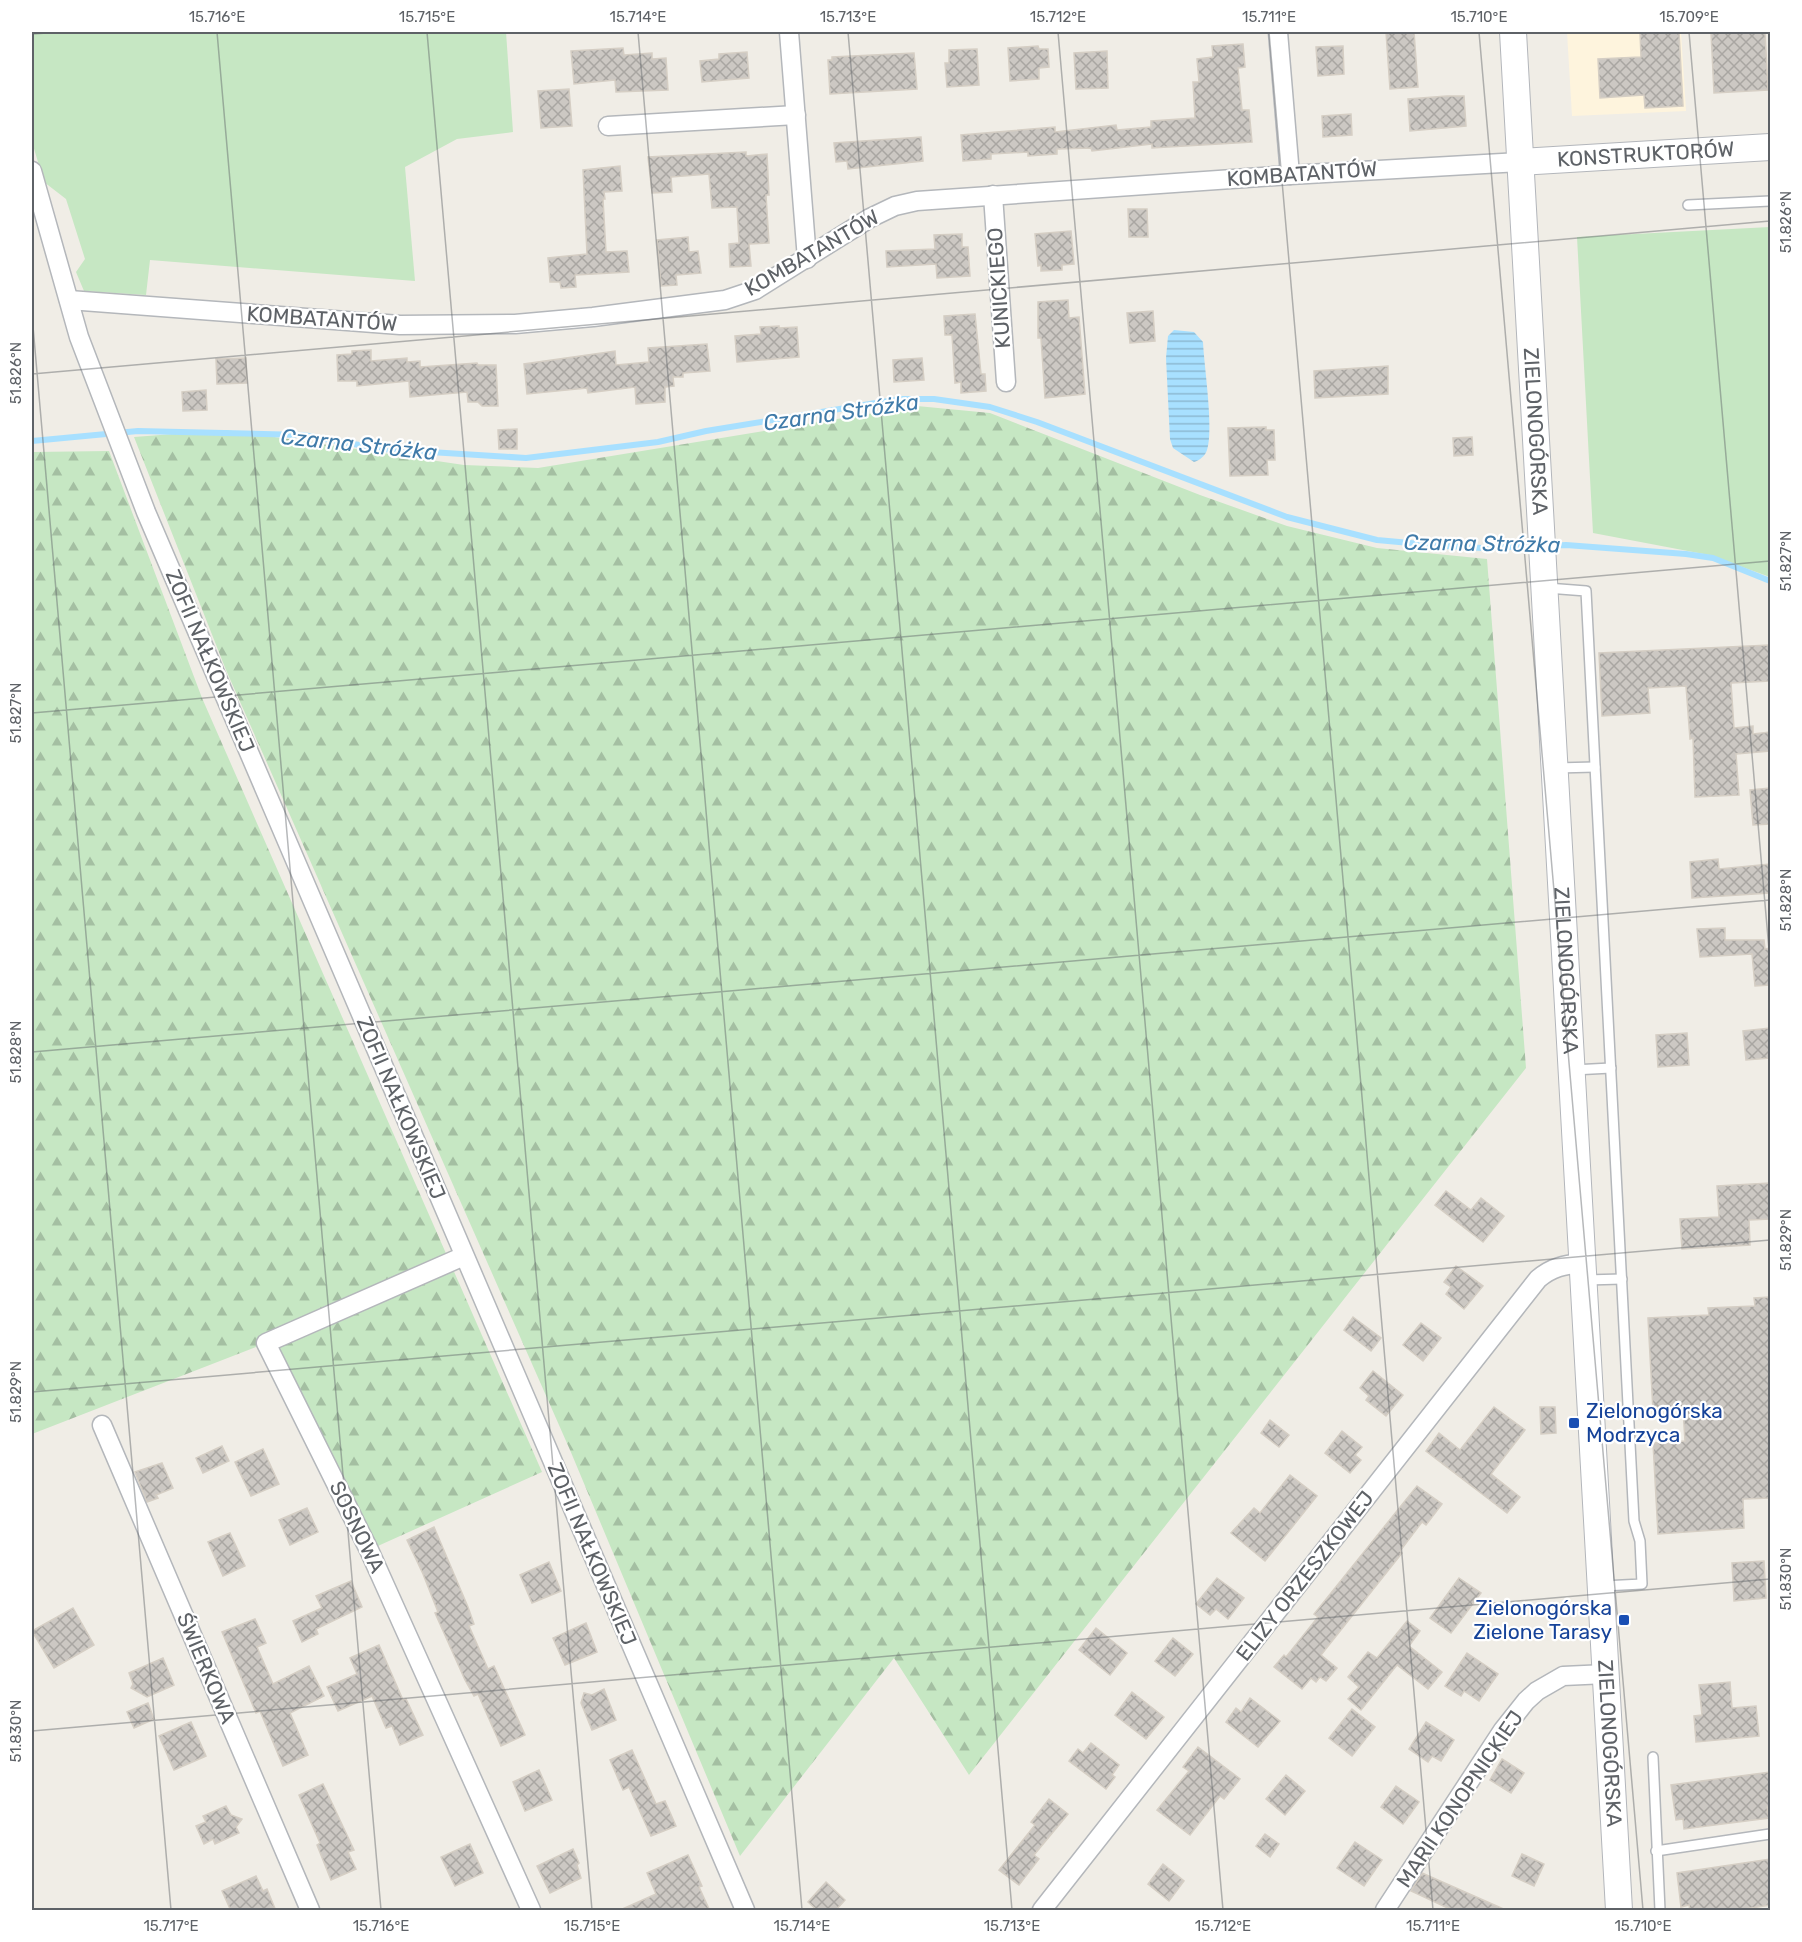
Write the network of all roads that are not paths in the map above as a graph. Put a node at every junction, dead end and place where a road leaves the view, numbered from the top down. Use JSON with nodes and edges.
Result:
{"nodes":[{"id":1,"x":789,"y":32,"type":"edge"},
{"id":2,"x":1278,"y":32,"type":"edge"},
{"id":3,"x":1513,"y":32,"type":"edge"},
{"id":4,"x":796,"y":115,"type":"junction"},
{"id":5,"x":608,"y":126,"type":"dead end"},
{"id":6,"x":1770,"y":147,"type":"edge"},
{"id":7,"x":1520,"y":162,"type":"junction"},
{"id":8,"x":32,"y":171,"type":"edge"},
{"id":9,"x":1290,"y":175,"type":"junction"},
{"id":10,"x":993,"y":195,"type":"junction"},
{"id":11,"x":1770,"y":201,"type":"edge"},
{"id":12,"x":1688,"y":205,"type":"dead end"},
{"id":13,"x":807,"y":259,"type":"junction"},
{"id":14,"x":69,"y":300,"type":"junction"},
{"id":15,"x":1006,"y":382,"type":"dead end"},
{"id":16,"x":1543,"y":577,"type":"junction"},
{"id":17,"x":1595,"y":767,"type":"junction"},
{"id":18,"x":1554,"y":769,"type":"junction"},
{"id":19,"x":1611,"y":1068,"type":"junction"},
{"id":20,"x":1571,"y":1070,"type":"junction"},
{"id":21,"x":464,"y":1256,"type":"junction"},
{"id":22,"x":1582,"y":1272,"type":"junction"},
{"id":23,"x":1622,"y":1279,"type":"junction"},
{"id":24,"x":102,"y":1425,"type":"dead end"},
{"id":25,"x":1601,"y":1586,"type":"junction"},
{"id":26,"x":1606,"y":1674,"type":"junction"},
{"id":27,"x":1653,"y":1757,"type":"dead end"},
{"id":28,"x":1770,"y":1834,"type":"edge"},
{"id":29,"x":1656,"y":1851,"type":"junction"},
{"id":30,"x":310,"y":1911,"type":"edge"},
{"id":31,"x":531,"y":1911,"type":"edge"},
{"id":32,"x":745,"y":1911,"type":"edge"},
{"id":33,"x":1042,"y":1911,"type":"edge"},
{"id":34,"x":1385,"y":1911,"type":"edge"},
{"id":35,"x":1619,"y":1911,"type":"edge"},
{"id":36,"x":1660,"y":1911,"type":"edge"}],
"edges":[{"from":1,"to":4,"type":"street"},
{"from":2,"to":9,"type":"street"},
{"from":3,"to":7,"type":"street","name":"ZIELONOGÓRSKA"},
{"from":4,"to":5,"type":"street"},
{"from":4,"to":13,"type":"street"},
{"from":6,"to":7,"type":"street","name":"KONSTRUKTORÓW"},
{"from":7,"to":9,"type":"street","name":"KOMBATANTÓW"},
{"from":7,"to":16,"type":"street","name":"ZIELONOGÓRSKA"},
{"from":8,"to":14,"type":"street","name":"ZOFII NAŁKOWSKIEJ"},
{"from":9,"to":10,"type":"street","name":"KOMBATANTÓW"},
{"from":10,"to":13,"type":"street","name":"KOMBATANTÓW"},
{"from":10,"to":15,"type":"street","name":"KUNICKIEGO"},
{"from":11,"to":12,"type":"lane"},
{"from":13,"to":14,"type":"street","name":"KOMBATANTÓW"},
{"from":14,"to":21,"type":"street","name":"ZOFII NAŁKOWSKIEJ"},
{"from":16,"to":17,"type":"lane"},
{"from":16,"to":18,"type":"street","name":"ZIELONOGÓRSKA"},
{"from":17,"to":18,"type":"lane"},
{"from":17,"to":19,"type":"lane"},
{"from":18,"to":20,"type":"street","name":"ZIELONOGÓRSKA"},
{"from":19,"to":20,"type":"lane"},
{"from":19,"to":23,"type":"lane"},
{"from":20,"to":22,"type":"street","name":"ZIELONOGÓRSKA"},
{"from":21,"to":31,"type":"street","name":"SOSNOWA"},
{"from":21,"to":32,"type":"street","name":"ZOFII NAŁKOWSKIEJ"},
{"from":22,"to":23,"type":"lane"},
{"from":22,"to":25,"type":"street","name":"ZIELONOGÓRSKA"},
{"from":22,"to":33,"type":"street","name":"ELIZY ORZESZKOWEJ"},
{"from":23,"to":25,"type":"lane"},
{"from":24,"to":30,"type":"street","name":"ŚWIERKOWA"},
{"from":25,"to":26,"type":"street","name":"ZIELONOGÓRSKA"},
{"from":26,"to":34,"type":"street","name":"MARII KONOPNICKIEJ"},
{"from":26,"to":35,"type":"street","name":"ZIELONOGÓRSKA"},
{"from":27,"to":29,"type":"lane"},
{"from":28,"to":29,"type":"lane"},
{"from":29,"to":36,"type":"lane"}]}
